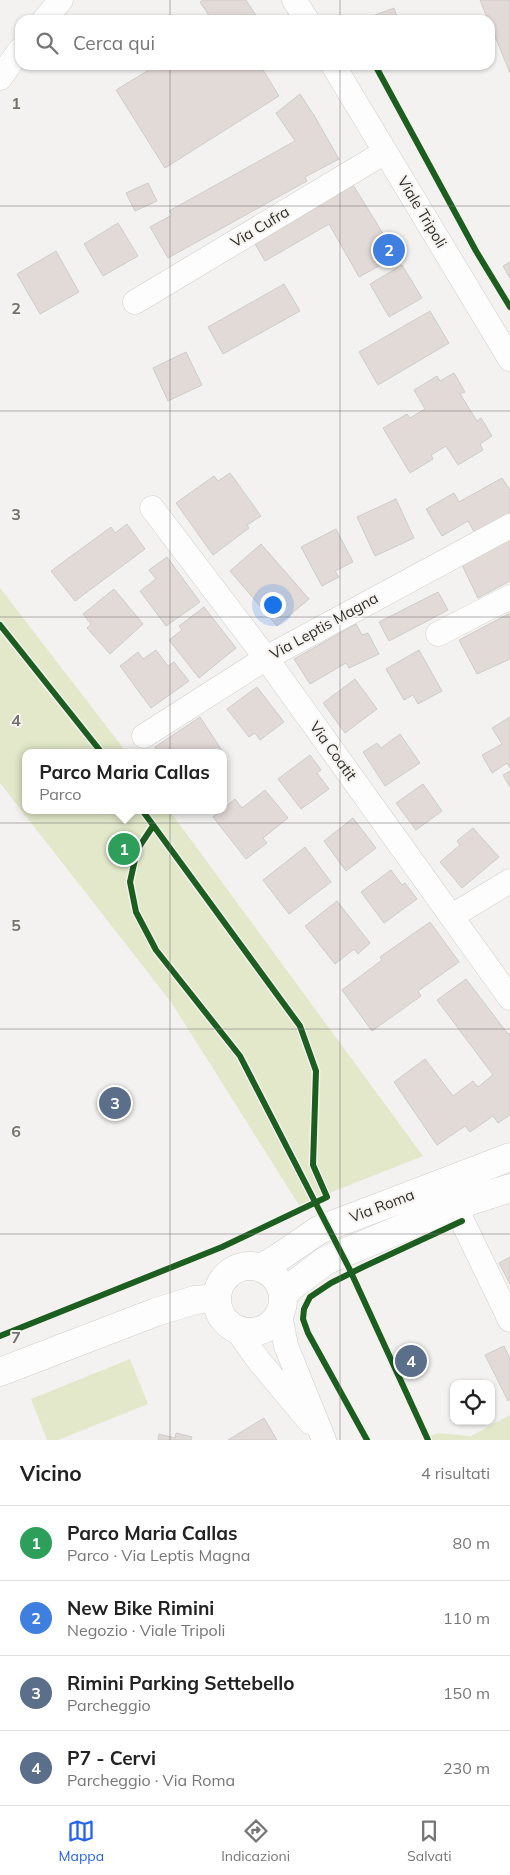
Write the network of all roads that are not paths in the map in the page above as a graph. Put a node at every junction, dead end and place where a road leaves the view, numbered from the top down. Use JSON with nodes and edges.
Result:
{"nodes":[{"id":1,"x":61,"y":0,"type":"edge"},
{"id":2,"x":48,"y":15,"type":"edge"},
{"id":3,"x":15,"y":57,"type":"edge"},
{"id":4,"x":336,"y":70,"type":"edge"},
{"id":5,"x":0,"y":78,"type":"edge"},
{"id":6,"x":386,"y":152,"type":"junction"},
{"id":7,"x":135,"y":302,"type":"dead end"},
{"id":8,"x":510,"y":358,"type":"edge"},
{"id":9,"x":152,"y":508,"type":"dead end"},
{"id":10,"x":510,"y":526,"type":"edge"},
{"id":11,"x":510,"y":597,"type":"edge"},
{"id":12,"x":438,"y":634,"type":"dead end"},
{"id":13,"x":266,"y":658,"type":"junction"},
{"id":14,"x":144,"y":736,"type":"dead end"},
{"id":15,"x":510,"y":881,"type":"edge"},
{"id":16,"x":452,"y":916,"type":"junction"},
{"id":17,"x":510,"y":998,"type":"edge"},
{"id":18,"x":510,"y":1157,"type":"edge"},
{"id":19,"x":510,"y":1188,"type":"edge"},
{"id":20,"x":455,"y":1206,"type":"junction"},
{"id":21,"x":261,"y":1268,"type":"junction"},
{"id":22,"x":217,"y":1298,"type":"junction"},
{"id":23,"x":281,"y":1304,"type":"junction"},
{"id":24,"x":510,"y":1320,"type":"edge"},
{"id":25,"x":236,"y":1329,"type":"junction"},
{"id":26,"x":0,"y":1372,"type":"edge"},
{"id":27,"x":322,"y":1436,"type":"edge"}],
"edges":[{"from":1,"to":2,"type":"street"},
{"from":3,"to":5,"type":"street"},
{"from":4,"to":6,"type":"street","name":"Viale Tripoli"},
{"from":6,"to":7,"type":"street","name":"Via Cufra"},
{"from":6,"to":8,"type":"street","name":"Viale Tripoli"},
{"from":9,"to":13,"type":"street","name":"Via Coatit"},
{"from":10,"to":13,"type":"street","name":"Via Leptis Magna"},
{"from":11,"to":12,"type":"street"},
{"from":13,"to":14,"type":"street","name":"Via Leptis Magna"},
{"from":13,"to":16,"type":"street","name":"Via Coatit"},
{"from":15,"to":16,"type":"street"},
{"from":16,"to":17,"type":"street","name":"Via Coatit"},
{"from":18,"to":21,"type":"main road","name":"Via Roma"},
{"from":19,"to":20,"type":"main road","name":"Via Roma"},
{"from":20,"to":23,"type":"main road","name":"Via Roma"},
{"from":20,"to":24,"type":"street"},
{"from":21,"to":22,"type":"main road"},
{"from":21,"to":23,"type":"main road"},
{"from":22,"to":25,"type":"main road"},
{"from":22,"to":26,"type":"main road"},
{"from":23,"to":25,"type":"main road"},
{"from":23,"to":27,"type":"street"},
{"from":25,"to":27,"type":"street"}]}
